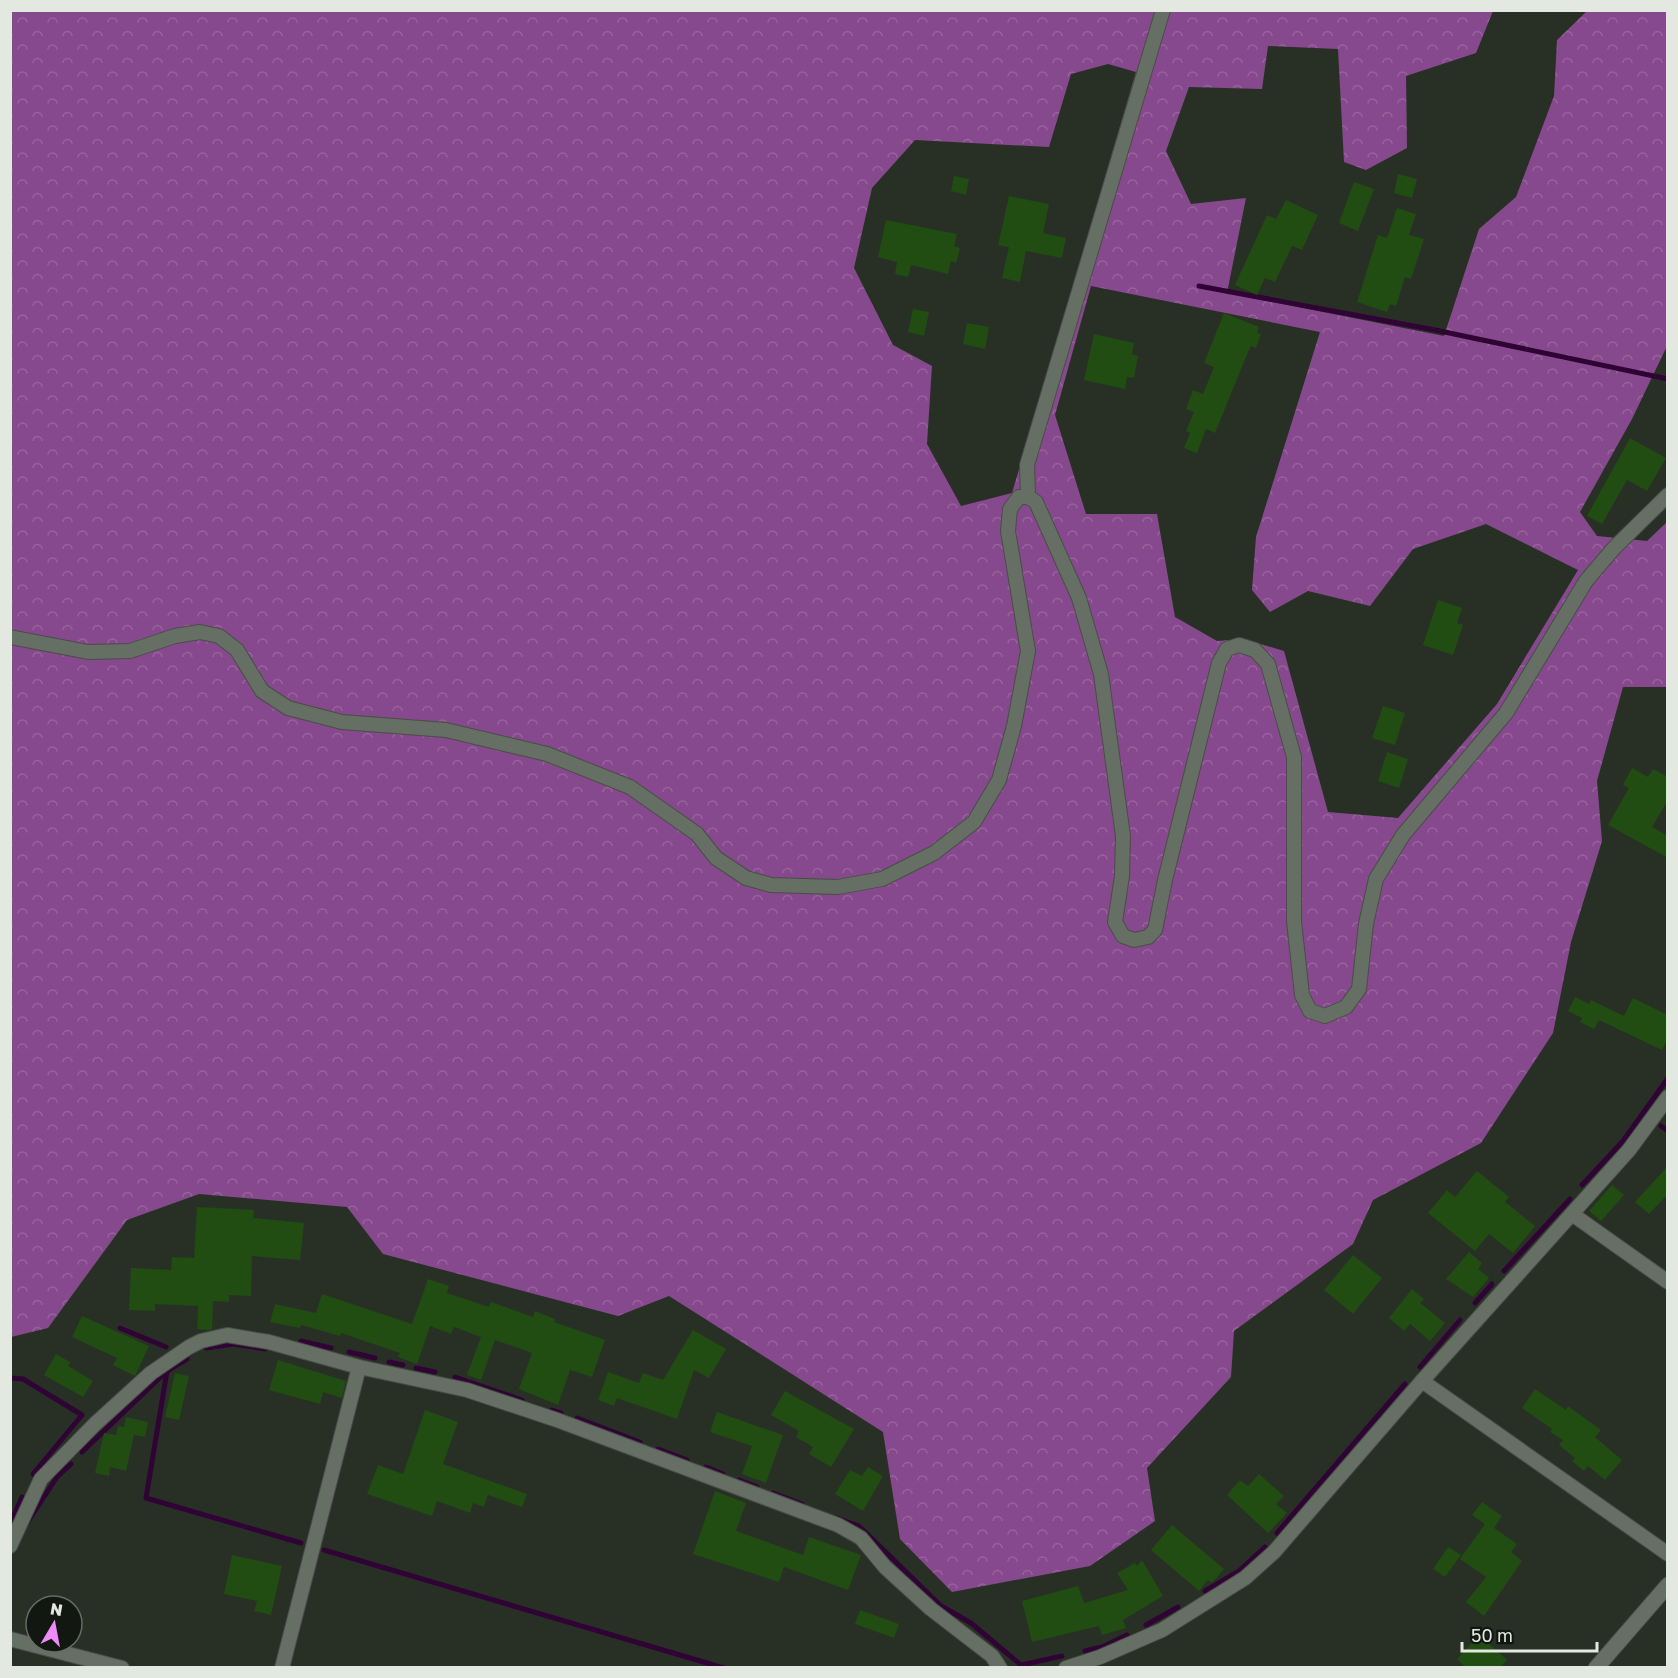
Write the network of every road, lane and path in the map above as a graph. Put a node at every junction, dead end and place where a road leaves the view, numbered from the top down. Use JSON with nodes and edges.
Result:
{"nodes":[{"id":1,"x":1163,"y":10,"type":"edge"},
{"id":2,"x":1668,"y":495,"type":"edge"},
{"id":3,"x":1028,"y":497,"type":"junction"},
{"id":4,"x":10,"y":637,"type":"edge"},
{"id":5,"x":1668,"y":1097,"type":"edge"},
{"id":6,"x":1572,"y":1214,"type":"junction"},
{"id":7,"x":1668,"y":1282,"type":"edge"},
{"id":8,"x":359,"y":1367,"type":"junction"},
{"id":9,"x":1422,"y":1381,"type":"junction"},
{"id":10,"x":10,"y":1546,"type":"edge"},
{"id":11,"x":1668,"y":1554,"type":"edge"},
{"id":12,"x":1668,"y":1585,"type":"edge"},
{"id":13,"x":10,"y":1639,"type":"edge"},
{"id":14,"x":122,"y":1668,"type":"edge"},
{"id":15,"x":282,"y":1668,"type":"edge"},
{"id":16,"x":1000,"y":1668,"type":"edge"},
{"id":17,"x":1066,"y":1668,"type":"edge"},
{"id":18,"x":1596,"y":1668,"type":"edge"}],
"edges":[{"from":1,"to":3,"type":"street"},
{"from":2,"to":3,"type":"street"},
{"from":3,"to":4,"type":"street"},
{"from":5,"to":6,"type":"street"},
{"from":6,"to":7,"type":"street"},
{"from":6,"to":9,"type":"street"},
{"from":8,"to":10,"type":"street"},
{"from":8,"to":15,"type":"street"},
{"from":8,"to":16,"type":"street"},
{"from":9,"to":11,"type":"street"},
{"from":9,"to":17,"type":"street"},
{"from":12,"to":18,"type":"main road"},
{"from":13,"to":14,"type":"street"}]}
